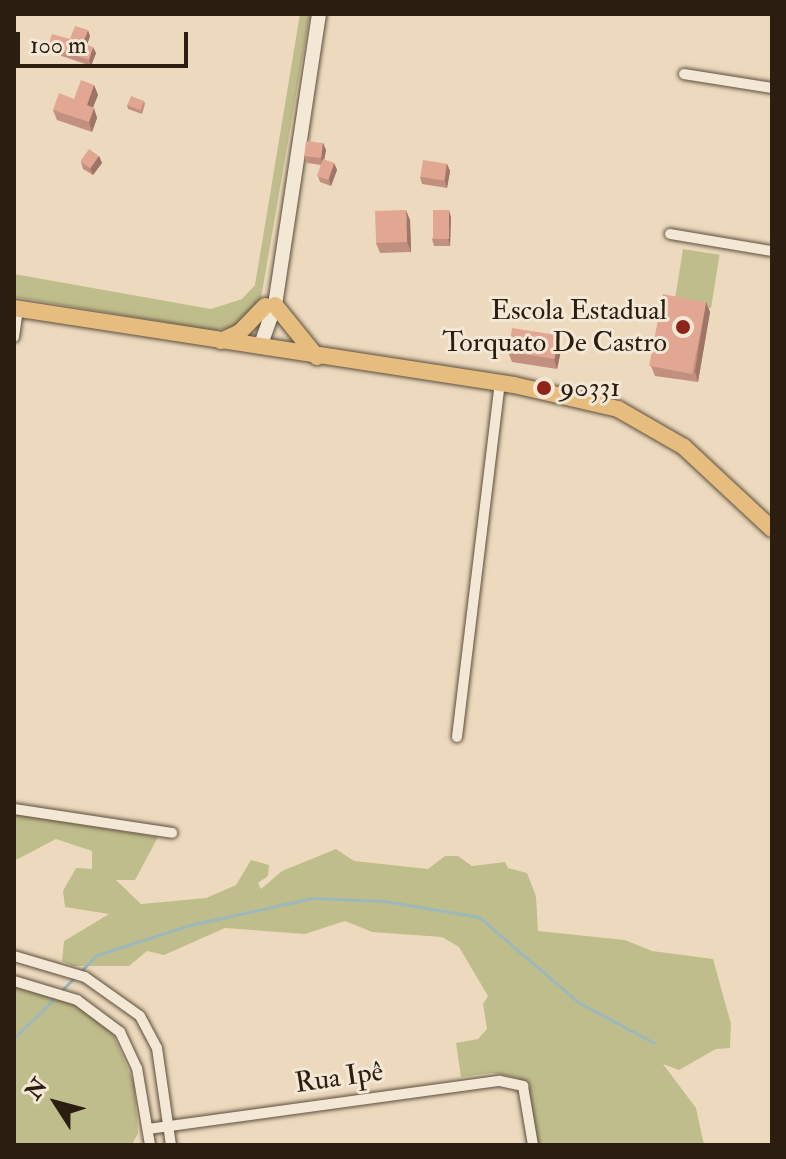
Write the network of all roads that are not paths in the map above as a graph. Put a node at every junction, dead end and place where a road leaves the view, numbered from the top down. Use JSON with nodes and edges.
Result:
{"nodes":[{"id":1,"x":319,"y":14,"type":"edge"},
{"id":2,"x":684,"y":74,"type":"dead end"},
{"id":3,"x":772,"y":88,"type":"edge"},
{"id":4,"x":670,"y":234,"type":"dead end"},
{"id":5,"x":772,"y":251,"type":"edge"},
{"id":6,"x":270,"y":305,"type":"junction"},
{"id":7,"x":16,"y":308,"type":"edge"},
{"id":8,"x":14,"y":337,"type":"edge"},
{"id":9,"x":219,"y":341,"type":"junction"},
{"id":10,"x":260,"y":347,"type":"junction"},
{"id":11,"x":318,"y":358,"type":"junction"},
{"id":12,"x":500,"y":383,"type":"junction"},
{"id":13,"x":772,"y":529,"type":"edge"},
{"id":14,"x":457,"y":737,"type":"dead end"},
{"id":15,"x":14,"y":809,"type":"edge"},
{"id":16,"x":172,"y":833,"type":"dead end"},
{"id":17,"x":14,"y":956,"type":"edge"},
{"id":18,"x":14,"y":981,"type":"edge"},
{"id":19,"x":168,"y":1127,"type":"junction"},
{"id":20,"x":148,"y":1129,"type":"junction"},
{"id":21,"x":150,"y":1145,"type":"edge"},
{"id":22,"x":171,"y":1145,"type":"edge"},
{"id":23,"x":533,"y":1145,"type":"edge"}],
"edges":[{"from":1,"to":6,"type":"main road"},
{"from":2,"to":3,"type":"street"},
{"from":4,"to":5,"type":"street"},
{"from":6,"to":9,"type":"main road"},
{"from":6,"to":10,"type":"main road"},
{"from":6,"to":11,"type":"main road"},
{"from":7,"to":8,"type":"street"},
{"from":7,"to":9,"type":"main road"},
{"from":9,"to":10,"type":"main road"},
{"from":10,"to":11,"type":"main road"},
{"from":11,"to":12,"type":"main road"},
{"from":12,"to":13,"type":"main road"},
{"from":12,"to":14,"type":"street"},
{"from":15,"to":16,"type":"street"},
{"from":17,"to":19,"type":"street"},
{"from":18,"to":20,"type":"street"},
{"from":19,"to":20,"type":"street","name":"Rua Ipê"},
{"from":19,"to":22,"type":"street"},
{"from":19,"to":23,"type":"street","name":"Rua Ipê"},
{"from":20,"to":21,"type":"street"}]}
